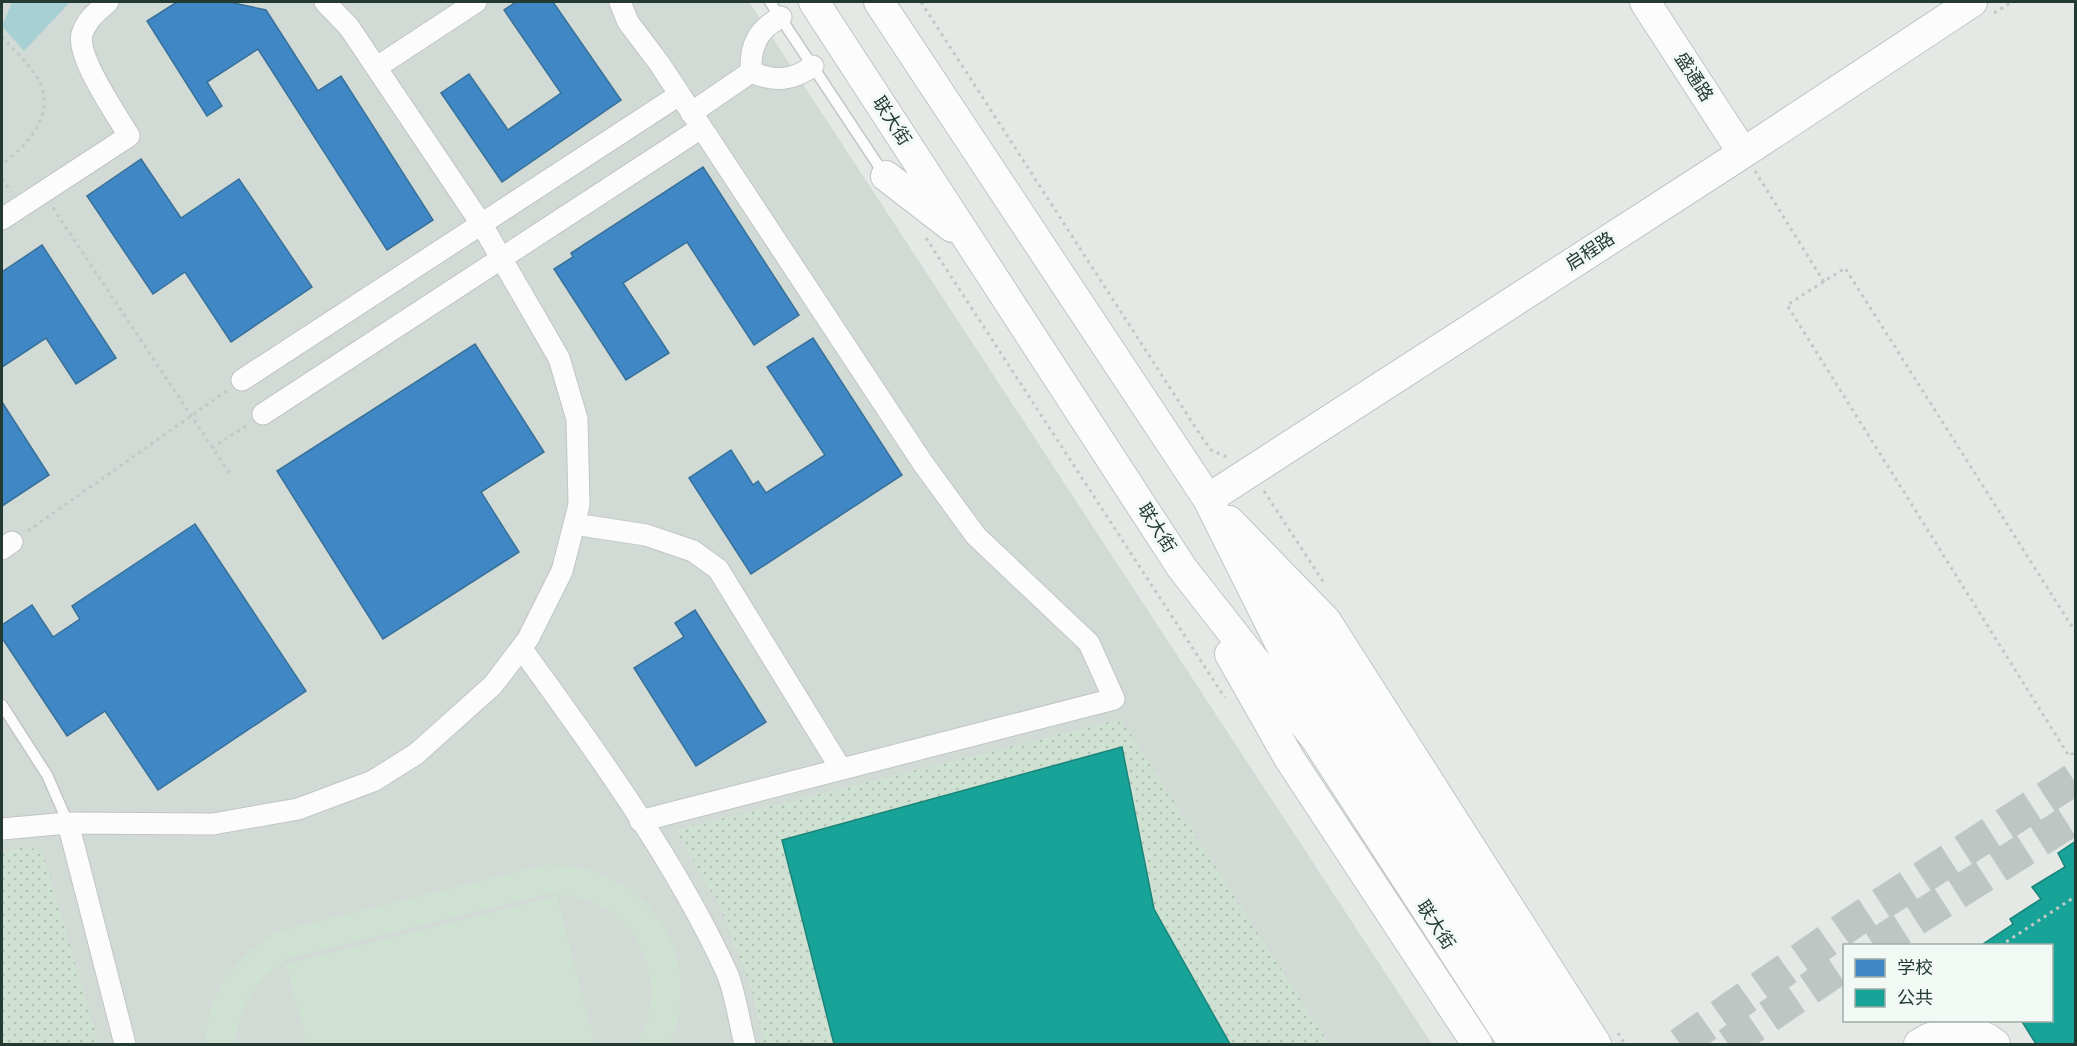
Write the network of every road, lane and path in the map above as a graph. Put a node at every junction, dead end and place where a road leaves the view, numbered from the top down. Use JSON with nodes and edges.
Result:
{"nodes":[{"id":1,"x":108,"y":2,"type":"edge"},
{"id":2,"x":324,"y":2,"type":"edge"},
{"id":3,"x":476,"y":2,"type":"edge"},
{"id":4,"x":620,"y":2,"type":"edge"},
{"id":5,"x":814,"y":2,"type":"edge"},
{"id":6,"x":879,"y":2,"type":"edge"},
{"id":7,"x":921,"y":2,"type":"edge"},
{"id":8,"x":1645,"y":2,"type":"edge"},
{"id":9,"x":1972,"y":2,"type":"edge"},
{"id":10,"x":776,"y":9,"type":"edge"},
{"id":11,"x":2,"y":37,"type":"edge"},
{"id":12,"x":813,"y":66,"type":"junction"},
{"id":13,"x":376,"y":67,"type":"junction"},
{"id":14,"x":751,"y":72,"type":"junction"},
{"id":15,"x":679,"y":95,"type":"junction"},
{"id":16,"x":696,"y":120,"type":"junction"},
{"id":17,"x":1743,"y":153,"type":"junction"},
{"id":18,"x":2,"y":164,"type":"edge"},
{"id":19,"x":886,"y":176,"type":"joint"},
{"id":20,"x":42,"y":193,"type":"junction"},
{"id":21,"x":2,"y":219,"type":"edge"},
{"id":22,"x":482,"y":225,"type":"junction"},
{"id":23,"x":925,"y":236,"type":"dead end"},
{"id":24,"x":970,"y":241,"type":"junction"},
{"id":25,"x":502,"y":258,"type":"junction"},
{"id":26,"x":1824,"y":282,"type":"junction"},
{"id":27,"x":242,"y":380,"type":"joint"},
{"id":28,"x":263,"y":414,"type":"joint"},
{"id":29,"x":191,"y":416,"type":"junction"},
{"id":30,"x":212,"y":448,"type":"junction"},
{"id":31,"x":1251,"y":470,"type":"junction"},
{"id":32,"x":230,"y":474,"type":"dead end"},
{"id":33,"x":1208,"y":499,"type":"junction"},
{"id":34,"x":574,"y":524,"type":"junction"},
{"id":35,"x":7,"y":546,"type":"edge"},
{"id":36,"x":1182,"y":568,"type":"junction"},
{"id":37,"x":1328,"y":589,"type":"dead end"},
{"id":38,"x":2076,"y":633,"type":"edge"},
{"id":39,"x":521,"y":648,"type":"junction"},
{"id":40,"x":2,"y":705,"type":"edge"},
{"id":41,"x":1230,"y":705,"type":"dead end"},
{"id":42,"x":2076,"y":752,"type":"edge"},
{"id":43,"x":841,"y":769,"type":"junction"},
{"id":44,"x":640,"y":821,"type":"junction"},
{"id":45,"x":68,"y":823,"type":"junction"},
{"id":46,"x":2,"y":829,"type":"edge"},
{"id":47,"x":2076,"y":896,"type":"edge"},
{"id":48,"x":2002,"y":944,"type":"edge"},
{"id":49,"x":1604,"y":1035,"type":"edge"},
{"id":50,"x":1925,"y":1041,"type":"edge"},
{"id":51,"x":125,"y":1044,"type":"edge"},
{"id":52,"x":745,"y":1044,"type":"edge"},
{"id":53,"x":1477,"y":1044,"type":"edge"},
{"id":54,"x":1514,"y":1044,"type":"edge"},
{"id":55,"x":1540,"y":1044,"type":"edge"},
{"id":56,"x":1568,"y":1044,"type":"edge"},
{"id":57,"x":1625,"y":1044,"type":"edge"},
{"id":58,"x":1960,"y":1044,"type":"edge"},
{"id":59,"x":1995,"y":1044,"type":"edge"}],
"edges":[{"from":1,"to":20,"type":"street"},
{"from":2,"to":13,"type":"street"},
{"from":3,"to":13,"type":"street"},
{"from":4,"to":15,"type":"street"},
{"from":5,"to":24,"type":"main road","name":"联大街"},
{"from":6,"to":33,"type":"main road","name":"联大街"},
{"from":7,"to":31,"type":"path"},
{"from":8,"to":17,"type":"main road","name":"盛通路"},
{"from":9,"to":17,"type":"main road","name":"启程路"},
{"from":10,"to":12,"type":"lane"},
{"from":10,"to":14,"type":"street"},
{"from":11,"to":18,"type":"path"},
{"from":12,"to":14,"type":"street"},
{"from":12,"to":19,"type":"lane"},
{"from":13,"to":22,"type":"street"},
{"from":14,"to":16,"type":"street"},
{"from":15,"to":16,"type":"street"},
{"from":15,"to":22,"type":"street"},
{"from":16,"to":25,"type":"street"},
{"from":16,"to":43,"type":"street"},
{"from":17,"to":26,"type":"path"},
{"from":17,"to":31,"type":"main road","name":"启程路"},
{"from":19,"to":24,"type":"main road"},
{"from":20,"to":21,"type":"street"},
{"from":20,"to":29,"type":"path"},
{"from":22,"to":25,"type":"street"},
{"from":22,"to":27,"type":"street"},
{"from":23,"to":41,"type":"path"},
{"from":24,"to":36,"type":"main road","name":"联大街"},
{"from":25,"to":28,"type":"street"},
{"from":25,"to":34,"type":"street"},
{"from":26,"to":38,"type":"path"},
{"from":26,"to":42,"type":"path"},
{"from":27,"to":29,"type":"path"},
{"from":28,"to":30,"type":"path"},
{"from":29,"to":30,"type":"path"},
{"from":29,"to":35,"type":"path"},
{"from":30,"to":32,"type":"path"},
{"from":31,"to":33,"type":"main road","name":"启程路"},
{"from":31,"to":37,"type":"path"},
{"from":33,"to":49,"type":"main road"},
{"from":33,"to":55,"type":"main road","name":"联大街"},
{"from":33,"to":56,"type":"main road"},
{"from":34,"to":39,"type":"street"},
{"from":34,"to":43,"type":"street"},
{"from":36,"to":53,"type":"main road"},
{"from":36,"to":54,"type":"main road","name":"联大街"},
{"from":39,"to":44,"type":"street"},
{"from":39,"to":45,"type":"street"},
{"from":40,"to":45,"type":"lane"},
{"from":43,"to":44,"type":"street"},
{"from":44,"to":52,"type":"street"},
{"from":45,"to":46,"type":"street"},
{"from":45,"to":51,"type":"street"},
{"from":47,"to":48,"type":"path"},
{"from":49,"to":57,"type":"path"},
{"from":50,"to":58,"type":"main road"},
{"from":50,"to":59,"type":"main road"}]}
